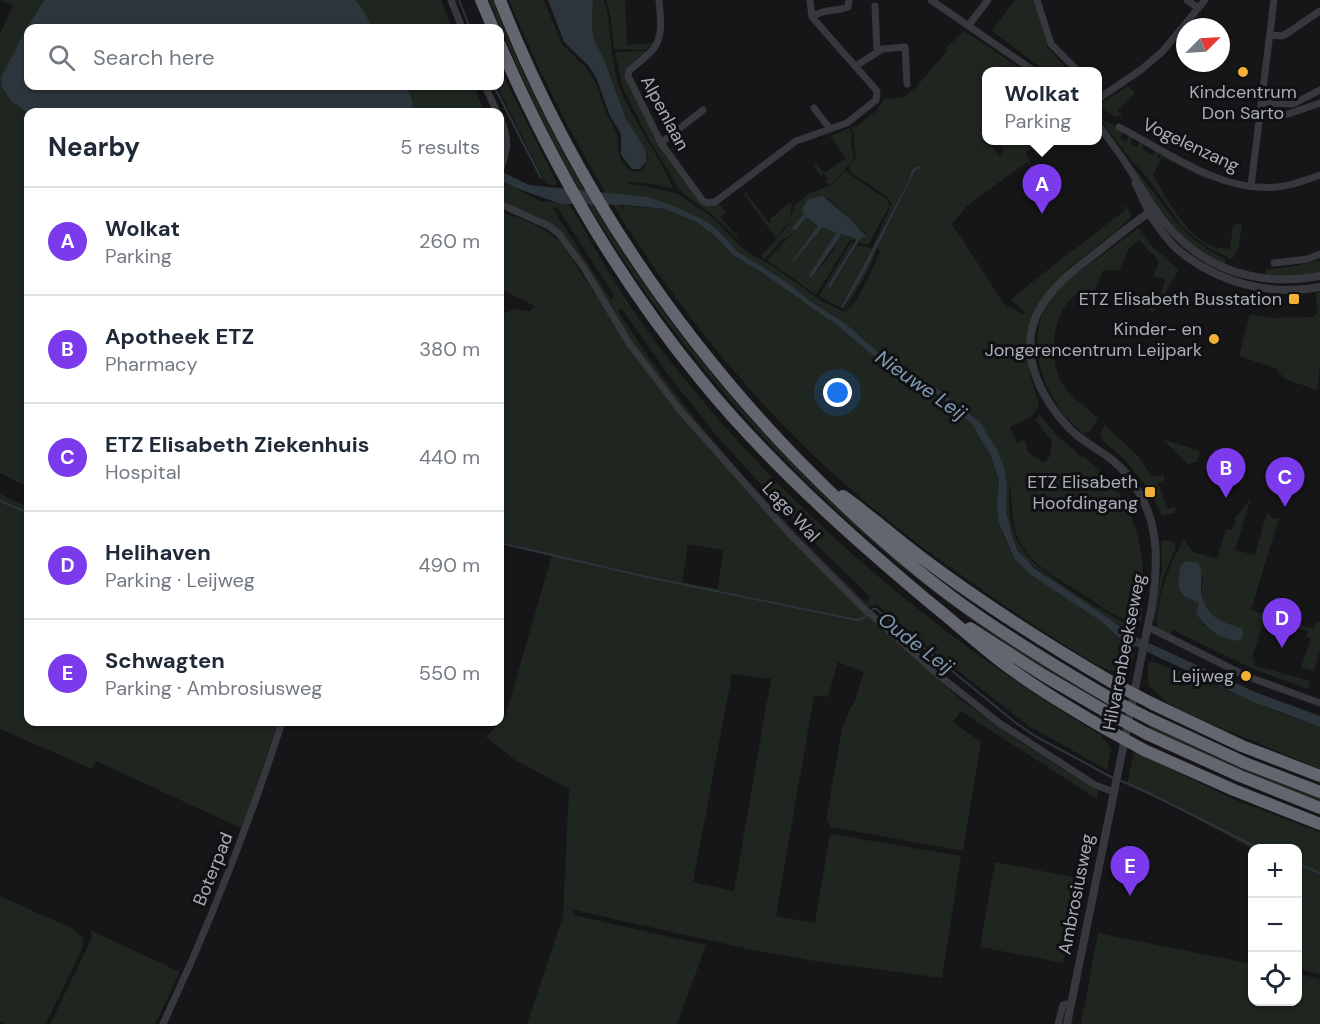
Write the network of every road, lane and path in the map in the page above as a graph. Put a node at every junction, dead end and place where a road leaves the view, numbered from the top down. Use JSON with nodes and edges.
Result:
{"nodes":[{"id":1,"x":451,"y":0,"type":"edge"},
{"id":2,"x":481,"y":0,"type":"edge"},
{"id":3,"x":500,"y":0,"type":"edge"},
{"id":4,"x":659,"y":0,"type":"edge"},
{"id":5,"x":810,"y":0,"type":"edge"},
{"id":6,"x":849,"y":0,"type":"edge"},
{"id":7,"x":931,"y":0,"type":"edge"},
{"id":8,"x":988,"y":0,"type":"edge"},
{"id":9,"x":1036,"y":0,"type":"edge"},
{"id":10,"x":1187,"y":0,"type":"edge"},
{"id":11,"x":1204,"y":0,"type":"edge"},
{"id":12,"x":1274,"y":0,"type":"edge"},
{"id":13,"x":875,"y":6,"type":"dead end"},
{"id":14,"x":1198,"y":9,"type":"junction"},
{"id":15,"x":1320,"y":11,"type":"edge"},
{"id":16,"x":812,"y":17,"type":"junction"},
{"id":17,"x":460,"y":24,"type":"edge"},
{"id":18,"x":491,"y":24,"type":"edge"},
{"id":19,"x":968,"y":26,"type":"junction"},
{"id":20,"x":1270,"y":35,"type":"junction"},
{"id":21,"x":878,"y":51,"type":"junction"},
{"id":22,"x":504,"y":54,"type":"edge"},
{"id":23,"x":856,"y":66,"type":"junction"},
{"id":24,"x":1027,"y":67,"type":"edge"},
{"id":25,"x":1073,"y":67,"type":"edge"},
{"id":26,"x":907,"y":84,"type":"dead end"},
{"id":27,"x":487,"y":90,"type":"edge"},
{"id":28,"x":1320,"y":90,"type":"edge"},
{"id":29,"x":1102,"y":95,"type":"edge"},
{"id":30,"x":1261,"y":103,"type":"junction"},
{"id":31,"x":1320,"y":103,"type":"edge"},
{"id":32,"x":495,"y":108,"type":"edge"},
{"id":33,"x":814,"y":108,"type":"dead end"},
{"id":34,"x":703,"y":110,"type":"dead end"},
{"id":35,"x":1260,"y":116,"type":"junction"},
{"id":36,"x":1119,"y":127,"type":"dead end"},
{"id":37,"x":504,"y":128,"type":"edge"},
{"id":38,"x":830,"y":129,"type":"junction"},
{"id":39,"x":1102,"y":130,"type":"edge"},
{"id":40,"x":660,"y":143,"type":"junction"},
{"id":41,"x":504,"y":158,"type":"edge"},
{"id":42,"x":1320,"y":175,"type":"edge"},
{"id":43,"x":1251,"y":186,"type":"junction"},
{"id":44,"x":504,"y":206,"type":"edge"},
{"id":45,"x":1149,"y":213,"type":"junction"},
{"id":46,"x":1320,"y":254,"type":"edge"},
{"id":47,"x":1274,"y":264,"type":"dead end"},
{"id":48,"x":1320,"y":276,"type":"edge"},
{"id":49,"x":1320,"y":287,"type":"edge"},
{"id":50,"x":807,"y":469,"type":"junction"},
{"id":51,"x":929,"y":601,"type":"junction"},
{"id":52,"x":1147,"y":630,"type":"junction"},
{"id":53,"x":1320,"y":703,"type":"edge"},
{"id":54,"x":281,"y":726,"type":"edge"},
{"id":55,"x":1320,"y":776,"type":"edge"},
{"id":56,"x":1115,"y":788,"type":"junction"},
{"id":57,"x":1320,"y":792,"type":"edge"},
{"id":58,"x":1320,"y":808,"type":"edge"},
{"id":59,"x":1320,"y":824,"type":"edge"},
{"id":60,"x":1071,"y":1003,"type":"junction"},
{"id":61,"x":163,"y":1024,"type":"edge"},
{"id":62,"x":1058,"y":1024,"type":"edge"},
{"id":63,"x":1067,"y":1024,"type":"edge"}],
"edges":[{"from":1,"to":17,"type":"street"},
{"from":2,"to":18,"type":"highway"},
{"from":3,"to":50,"type":"highway"},
{"from":4,"to":40,"type":"street","name":"Alpenlaan"},
{"from":5,"to":16,"type":"street"},
{"from":6,"to":16,"type":"street"},
{"from":7,"to":19,"type":"street"},
{"from":8,"to":19,"type":"street"},
{"from":9,"to":25,"type":"street"},
{"from":10,"to":14,"type":"street"},
{"from":11,"to":14,"type":"street"},
{"from":12,"to":20,"type":"street"},
{"from":13,"to":21,"type":"street"},
{"from":14,"to":29,"type":"street"},
{"from":15,"to":20,"type":"street"},
{"from":16,"to":23,"type":"street","name":"Alpenlaan"},
{"from":19,"to":24,"type":"street"},
{"from":20,"to":30,"type":"street"},
{"from":21,"to":23,"type":"street"},
{"from":21,"to":26,"type":"street"},
{"from":22,"to":51,"type":"highway"},
{"from":23,"to":38,"type":"street","name":"Alpenlaan"},
{"from":27,"to":32,"type":"street"},
{"from":28,"to":30,"type":"street"},
{"from":30,"to":35,"type":"street"},
{"from":31,"to":35,"type":"street"},
{"from":33,"to":38,"type":"street"},
{"from":34,"to":40,"type":"street"},
{"from":35,"to":43,"type":"street"},
{"from":36,"to":43,"type":"street","name":"Vogelenzang"},
{"from":37,"to":41,"type":"street"},
{"from":38,"to":40,"type":"street","name":"Alpenlaan"},
{"from":39,"to":45,"type":"street"},
{"from":42,"to":43,"type":"street","name":"Vogelenzang"},
{"from":44,"to":56,"type":"street","name":"Lage Wal"},
{"from":45,"to":48,"type":"street"},
{"from":45,"to":49,"type":"street"},
{"from":45,"to":52,"type":"street","name":"Hilvarenbeekseweg"},
{"from":46,"to":47,"type":"street"},
{"from":50,"to":55,"type":"highway","bridge":true},
{"from":50,"to":57,"type":"highway","bridge":true},
{"from":51,"to":58,"type":"highway","bridge":true},
{"from":51,"to":59,"type":"highway","bridge":true},
{"from":52,"to":53,"type":"street"},
{"from":52,"to":56,"type":"street","name":"Hilvarenbeekseweg"},
{"from":54,"to":61,"type":"street","name":"Boterpad"},
{"from":56,"to":60,"type":"street","name":"Ambrosiusweg"},
{"from":60,"to":62,"type":"street","name":"Ambrosiusweg"},
{"from":60,"to":63,"type":"street","name":"Ambrosiusweg"}]}
